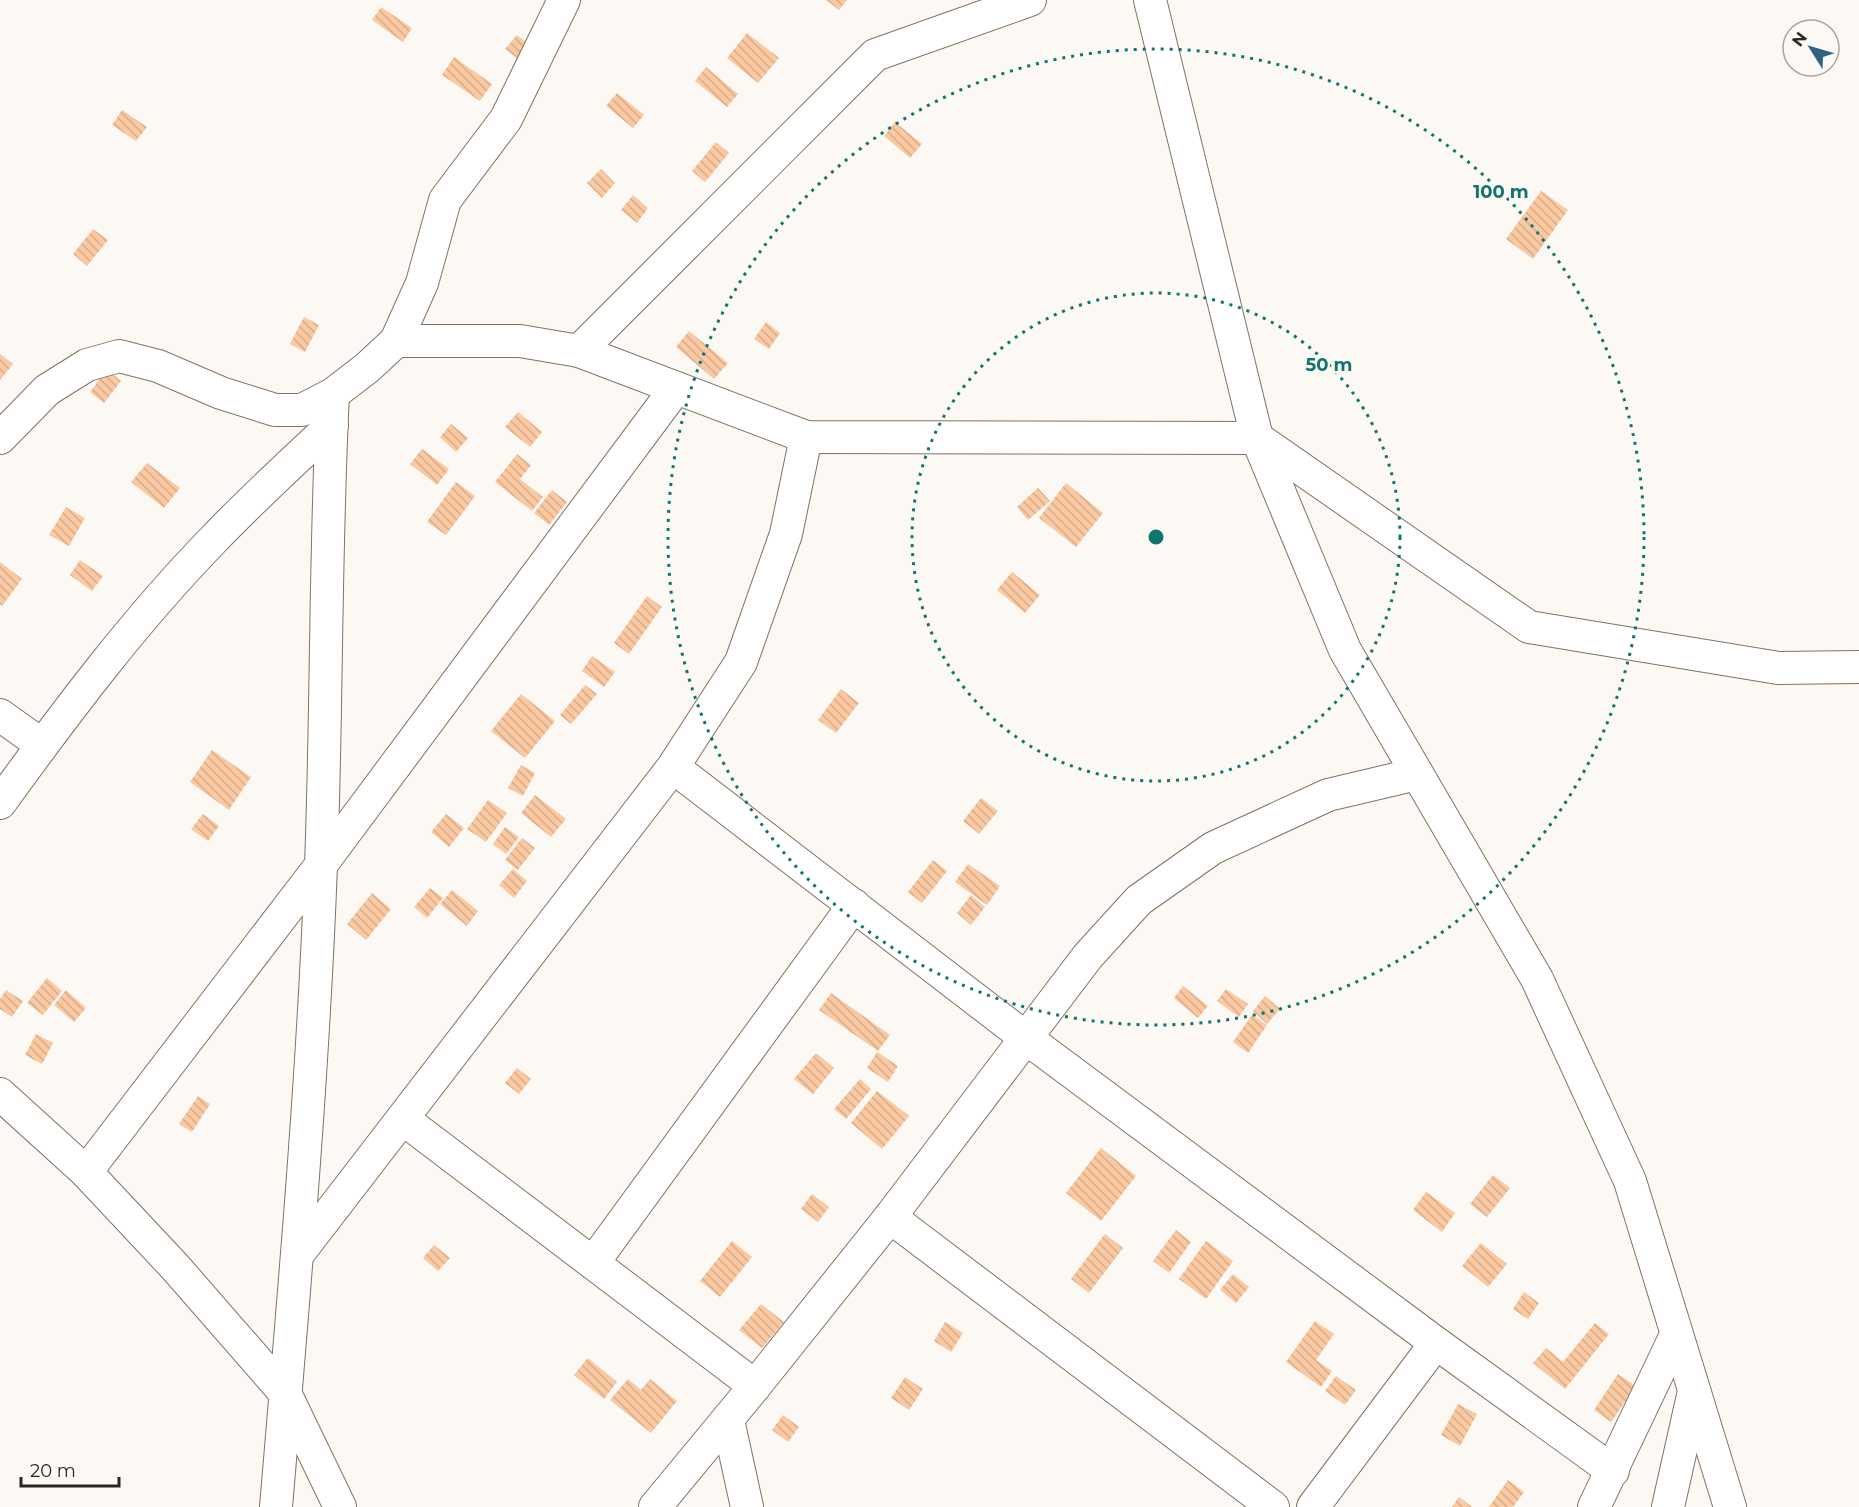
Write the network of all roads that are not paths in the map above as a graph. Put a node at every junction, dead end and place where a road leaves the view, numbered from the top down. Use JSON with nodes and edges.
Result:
{"nodes":[{"id":1,"x":564,"y":0,"type":"edge"},
{"id":2,"x":1030,"y":0,"type":"edge"},
{"id":3,"x":1150,"y":0,"type":"edge"},
{"id":4,"x":396,"y":341,"type":"junction"},
{"id":5,"x":579,"y":351,"type":"junction"},
{"id":6,"x":676,"y":388,"type":"junction"},
{"id":7,"x":333,"y":394,"type":"junction"},
{"id":8,"x":332,"y":425,"type":"junction"},
{"id":9,"x":0,"y":438,"type":"edge"},
{"id":10,"x":806,"y":438,"type":"junction"},
{"id":11,"x":1257,"y":438,"type":"junction"},
{"id":12,"x":1859,"y":667,"type":"edge"},
{"id":13,"x":0,"y":715,"type":"edge"},
{"id":14,"x":42,"y":745,"type":"junction"},
{"id":15,"x":673,"y":767,"type":"junction"},
{"id":16,"x":1417,"y":774,"type":"junction"},
{"id":17,"x":0,"y":803,"type":"edge"},
{"id":18,"x":321,"y":865,"type":"junction"},
{"id":19,"x":854,"y":905,"type":"junction"},
{"id":20,"x":1026,"y":1038,"type":"junction"},
{"id":21,"x":0,"y":1094,"type":"edge"},
{"id":22,"x":403,"y":1119,"type":"junction"},
{"id":23,"x":86,"y":1172,"type":"junction"},
{"id":24,"x":890,"y":1217,"type":"junction"},
{"id":25,"x":298,"y":1254,"type":"junction"},
{"id":26,"x":593,"y":1263,"type":"junction"},
{"id":27,"x":1676,"y":1335,"type":"junction"},
{"id":28,"x":1436,"y":1343,"type":"junction"},
{"id":29,"x":755,"y":1386,"type":"junction"},
{"id":30,"x":1694,"y":1388,"type":"junction"},
{"id":31,"x":285,"y":1393,"type":"junction"},
{"id":32,"x":728,"y":1420,"type":"junction"},
{"id":33,"x":1613,"y":1471,"type":"junction"},
{"id":34,"x":748,"y":1506,"type":"edge"},
{"id":35,"x":276,"y":1507,"type":"edge"},
{"id":36,"x":340,"y":1507,"type":"edge"},
{"id":37,"x":655,"y":1507,"type":"edge"},
{"id":38,"x":1273,"y":1507,"type":"edge"},
{"id":39,"x":1313,"y":1507,"type":"edge"},
{"id":40,"x":1594,"y":1507,"type":"edge"},
{"id":41,"x":1668,"y":1507,"type":"edge"},
{"id":42,"x":1730,"y":1507,"type":"edge"}],
"edges":[{"from":1,"to":4,"type":"street"},
{"from":2,"to":5,"type":"street"},
{"from":3,"to":11,"type":"street"},
{"from":4,"to":5,"type":"street"},
{"from":4,"to":7,"type":"street"},
{"from":5,"to":6,"type":"street"},
{"from":6,"to":10,"type":"street"},
{"from":6,"to":18,"type":"street"},
{"from":7,"to":8,"type":"street"},
{"from":7,"to":9,"type":"street"},
{"from":8,"to":14,"type":"street"},
{"from":8,"to":18,"type":"street"},
{"from":10,"to":11,"type":"street"},
{"from":10,"to":15,"type":"street"},
{"from":11,"to":12,"type":"street"},
{"from":11,"to":16,"type":"street"},
{"from":13,"to":14,"type":"street"},
{"from":14,"to":17,"type":"street"},
{"from":15,"to":19,"type":"street"},
{"from":15,"to":22,"type":"street"},
{"from":16,"to":20,"type":"street"},
{"from":16,"to":27,"type":"street"},
{"from":18,"to":23,"type":"street"},
{"from":18,"to":25,"type":"street"},
{"from":19,"to":20,"type":"street"},
{"from":19,"to":26,"type":"street"},
{"from":20,"to":24,"type":"street"},
{"from":20,"to":28,"type":"street"},
{"from":21,"to":23,"type":"street"},
{"from":22,"to":25,"type":"street"},
{"from":22,"to":26,"type":"street"},
{"from":23,"to":31,"type":"street"},
{"from":24,"to":29,"type":"street"},
{"from":24,"to":38,"type":"street"},
{"from":25,"to":31,"type":"street"},
{"from":26,"to":29,"type":"street"},
{"from":27,"to":30,"type":"street"},
{"from":27,"to":33,"type":"street"},
{"from":28,"to":33,"type":"street"},
{"from":28,"to":39,"type":"street"},
{"from":29,"to":32,"type":"street"},
{"from":30,"to":41,"type":"street"},
{"from":30,"to":42,"type":"street"},
{"from":31,"to":35,"type":"street"},
{"from":31,"to":36,"type":"street"},
{"from":32,"to":34,"type":"street"},
{"from":32,"to":37,"type":"street"},
{"from":33,"to":40,"type":"street"}]}
